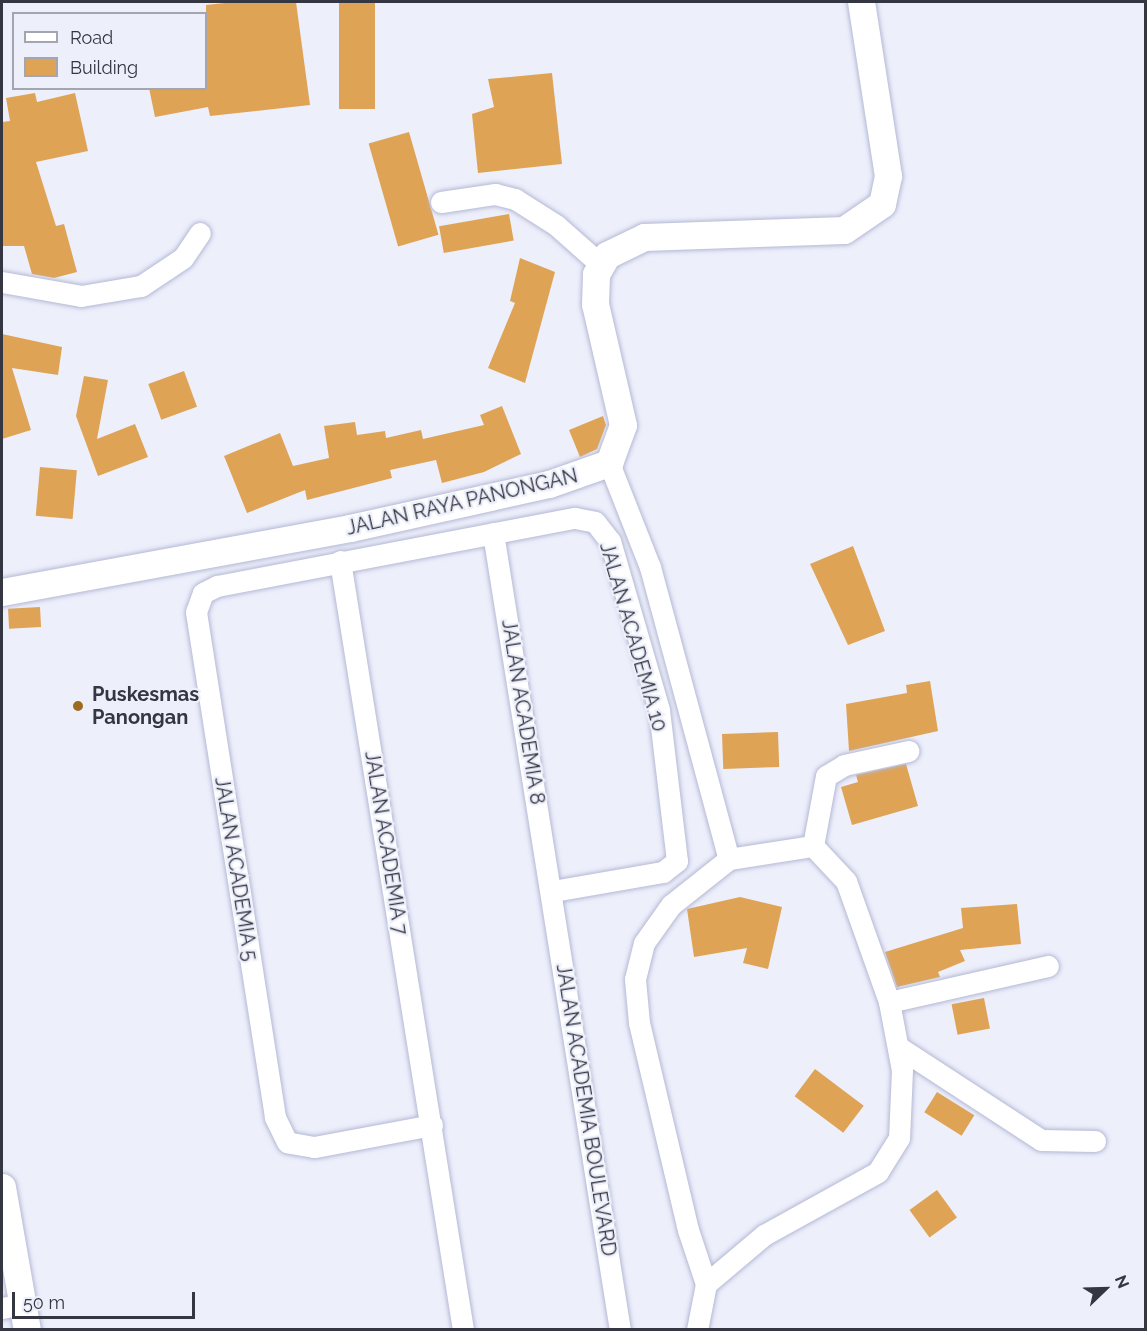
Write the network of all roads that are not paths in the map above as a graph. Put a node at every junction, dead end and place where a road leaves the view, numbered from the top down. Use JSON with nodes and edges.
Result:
{"nodes":[{"id":1,"x":861,"y":2,"type":"edge"},
{"id":2,"x":441,"y":202,"type":"dead end"},
{"id":3,"x":200,"y":233,"type":"dead end"},
{"id":4,"x":599,"y":264,"type":"junction"},
{"id":5,"x":2,"y":282,"type":"edge"},
{"id":6,"x":609,"y":462,"type":"junction"},
{"id":7,"x":493,"y":532,"type":"junction"},
{"id":8,"x":340,"y":561,"type":"junction"},
{"id":9,"x":2,"y":592,"type":"edge"},
{"id":10,"x":908,"y":751,"type":"dead end"},
{"id":11,"x":813,"y":846,"type":"junction"},
{"id":12,"x":729,"y":859,"type":"junction"},
{"id":13,"x":553,"y":891,"type":"junction"},
{"id":14,"x":1048,"y":966,"type":"dead end"},
{"id":15,"x":889,"y":1002,"type":"junction"},
{"id":16,"x":900,"y":1048,"type":"junction"},
{"id":17,"x":432,"y":1125,"type":"junction"},
{"id":18,"x":1095,"y":1141,"type":"dead end"},
{"id":19,"x":2,"y":1187,"type":"edge"},
{"id":20,"x":706,"y":1284,"type":"junction"},
{"id":21,"x":17,"y":1314,"type":"edge"},
{"id":22,"x":463,"y":1329,"type":"edge"},
{"id":23,"x":620,"y":1329,"type":"edge"},
{"id":24,"x":697,"y":1329,"type":"edge"}],
"edges":[{"from":1,"to":4,"type":"street"},
{"from":2,"to":4,"type":"street"},
{"from":3,"to":5,"type":"street"},
{"from":4,"to":6,"type":"street"},
{"from":6,"to":9,"type":"street","name":"JALAN RAYA PANONGAN"},
{"from":6,"to":12,"type":"street"},
{"from":7,"to":8,"type":"street"},
{"from":7,"to":13,"type":"street","name":"JALAN ACADEMIA 8"},
{"from":7,"to":13,"type":"street","name":"JALAN ACADEMIA 10"},
{"from":8,"to":17,"type":"street","name":"JALAN ACADEMIA 7"},
{"from":8,"to":17,"type":"street","name":"JALAN ACADEMIA 5"},
{"from":10,"to":11,"type":"street"},
{"from":11,"to":12,"type":"street"},
{"from":11,"to":15,"type":"street"},
{"from":12,"to":20,"type":"street"},
{"from":13,"to":23,"type":"street","name":"JALAN ACADEMIA BOULEVARD"},
{"from":14,"to":15,"type":"street"},
{"from":15,"to":16,"type":"street"},
{"from":16,"to":18,"type":"street"},
{"from":16,"to":20,"type":"street"},
{"from":17,"to":22,"type":"street","name":"JALAN ACADEMIA 7"},
{"from":19,"to":21,"type":"street"},
{"from":20,"to":24,"type":"street"}]}
